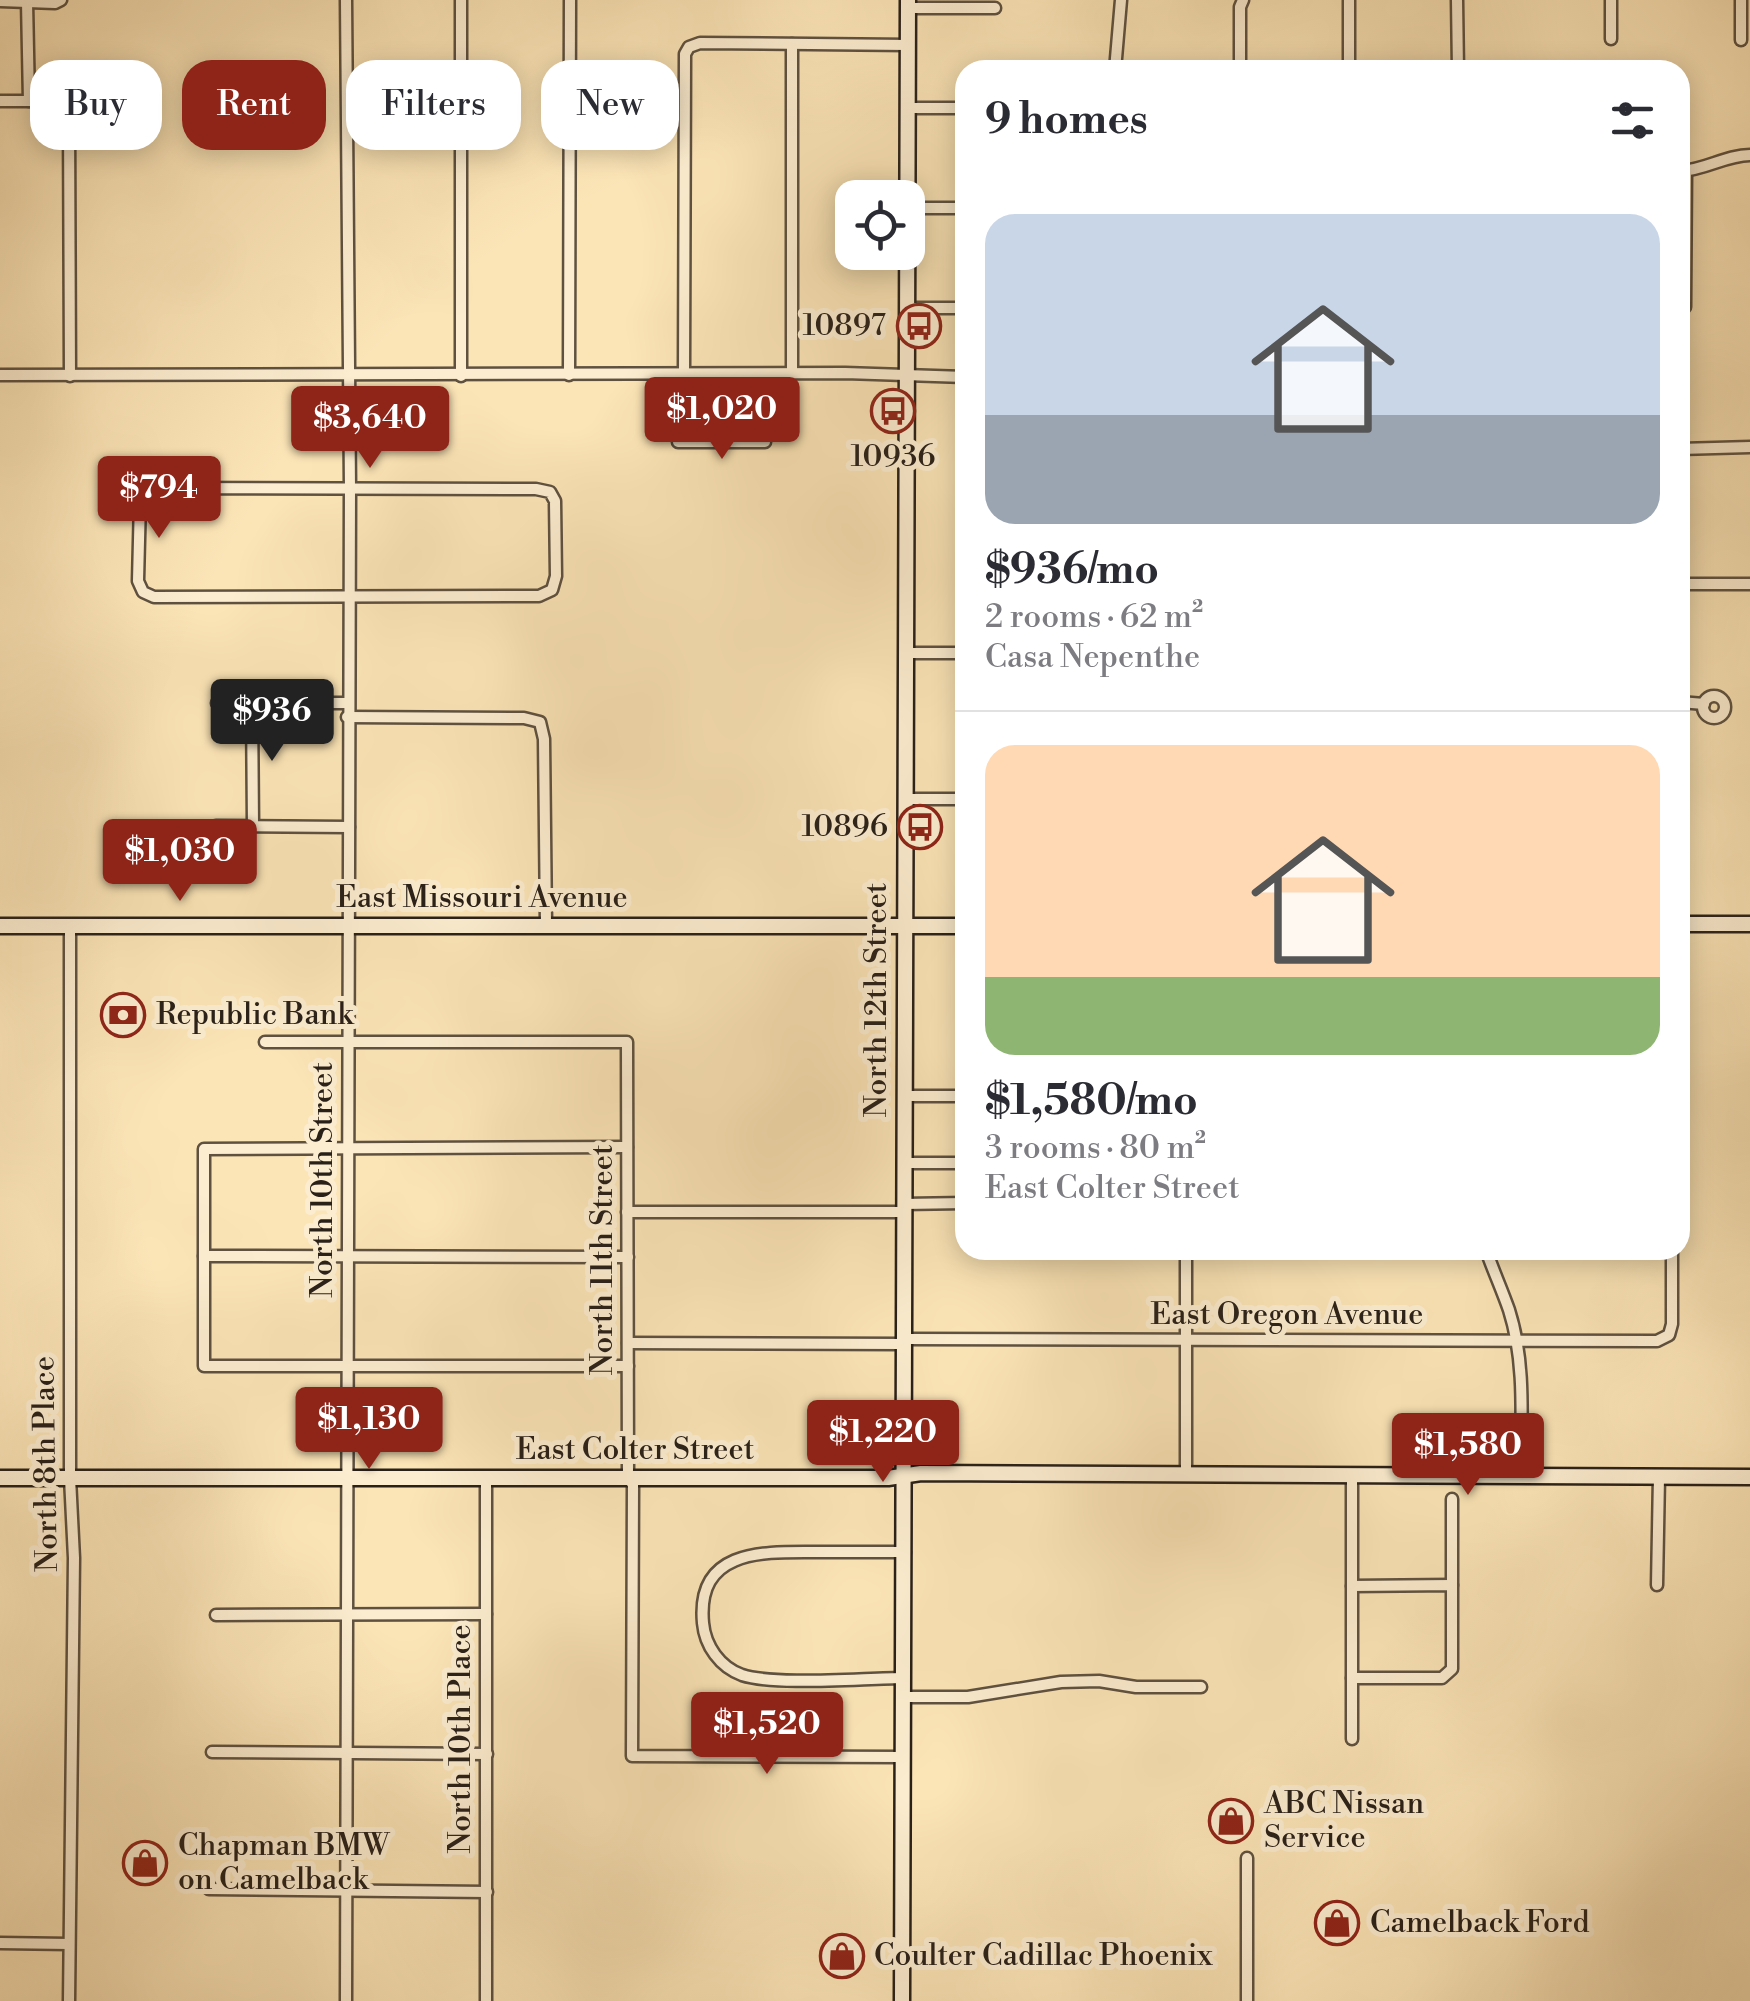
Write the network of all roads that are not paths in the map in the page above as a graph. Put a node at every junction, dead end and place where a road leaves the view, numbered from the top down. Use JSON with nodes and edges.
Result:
{"nodes":[{"id":1,"x":61,"y":0,"type":"edge"},
{"id":2,"x":346,"y":0,"type":"edge"},
{"id":3,"x":461,"y":0,"type":"edge"},
{"id":4,"x":570,"y":0,"type":"edge"},
{"id":5,"x":1121,"y":0,"type":"edge"},
{"id":6,"x":1243,"y":0,"type":"edge"},
{"id":7,"x":1350,"y":0,"type":"edge"},
{"id":8,"x":1457,"y":0,"type":"edge"},
{"id":9,"x":1611,"y":0,"type":"edge"},
{"id":10,"x":1741,"y":0,"type":"edge"},
{"id":11,"x":0,"y":1,"type":"edge"},
{"id":12,"x":27,"y":2,"type":"junction"},
{"id":13,"x":908,"y":4,"type":"edge"},
{"id":14,"x":995,"y":8,"type":"dead end"},
{"id":15,"x":1611,"y":38,"type":"dead end"},
{"id":16,"x":1741,"y":40,"type":"dead end"},
{"id":17,"x":792,"y":44,"type":"junction"},
{"id":18,"x":908,"y":45,"type":"junction"},
{"id":19,"x":1116,"y":60,"type":"edge"},
{"id":20,"x":1240,"y":60,"type":"edge"},
{"id":21,"x":1349,"y":60,"type":"edge"},
{"id":22,"x":1458,"y":60,"type":"edge"},
{"id":23,"x":0,"y":101,"type":"edge"},
{"id":24,"x":29,"y":101,"type":"junction"},
{"id":25,"x":909,"y":108,"type":"junction"},
{"id":26,"x":955,"y":108,"type":"edge"},
{"id":27,"x":1750,"y":154,"type":"edge"},
{"id":28,"x":1690,"y":170,"type":"edge"},
{"id":29,"x":908,"y":180,"type":"edge"},
{"id":30,"x":925,"y":208,"type":"edge"},
{"id":31,"x":955,"y":208,"type":"edge"},
{"id":32,"x":908,"y":270,"type":"edge"},
{"id":33,"x":908,"y":308,"type":"junction"},
{"id":34,"x":955,"y":308,"type":"edge"},
{"id":35,"x":765,"y":374,"type":"junction"},
{"id":36,"x":792,"y":374,"type":"junction"},
{"id":37,"x":681,"y":375,"type":"junction"},
{"id":38,"x":906,"y":375,"type":"junction"},
{"id":39,"x":0,"y":376,"type":"edge"},
{"id":40,"x":70,"y":376,"type":"junction"},
{"id":41,"x":350,"y":376,"type":"junction"},
{"id":42,"x":461,"y":376,"type":"junction"},
{"id":43,"x":570,"y":376,"type":"junction"},
{"id":44,"x":955,"y":377,"type":"edge"},
{"id":45,"x":1750,"y":446,"type":"edge"},
{"id":46,"x":1690,"y":449,"type":"edge"},
{"id":47,"x":350,"y":488,"type":"junction"},
{"id":48,"x":1690,"y":584,"type":"edge"},
{"id":49,"x":1750,"y":584,"type":"edge"},
{"id":50,"x":348,"y":596,"type":"junction"},
{"id":51,"x":905,"y":653,"type":"junction"},
{"id":52,"x":955,"y":653,"type":"edge"},
{"id":53,"x":217,"y":703,"type":"dead end"},
{"id":54,"x":252,"y":703,"type":"junction"},
{"id":55,"x":347,"y":703,"type":"junction"},
{"id":56,"x":1690,"y":703,"type":"edge"},
{"id":57,"x":1704,"y":704,"type":"dead end"},
{"id":58,"x":347,"y":717,"type":"junction"},
{"id":59,"x":905,"y":799,"type":"junction"},
{"id":60,"x":955,"y":799,"type":"edge"},
{"id":61,"x":216,"y":826,"type":"dead end"},
{"id":62,"x":252,"y":826,"type":"junction"},
{"id":63,"x":348,"y":827,"type":"junction"},
{"id":64,"x":546,"y":924,"type":"junction"},
{"id":65,"x":1690,"y":924,"type":"edge"},
{"id":66,"x":1750,"y":924,"type":"edge"},
{"id":67,"x":0,"y":926,"type":"edge"},
{"id":68,"x":70,"y":926,"type":"junction"},
{"id":69,"x":348,"y":926,"type":"junction"},
{"id":70,"x":905,"y":926,"type":"junction"},
{"id":71,"x":955,"y":926,"type":"edge"},
{"id":72,"x":348,"y":1041,"type":"junction"},
{"id":73,"x":265,"y":1042,"type":"dead end"},
{"id":74,"x":904,"y":1096,"type":"junction"},
{"id":75,"x":955,"y":1096,"type":"edge"},
{"id":76,"x":627,"y":1147,"type":"junction"},
{"id":77,"x":348,"y":1150,"type":"junction"},
{"id":78,"x":904,"y":1164,"type":"junction"},
{"id":79,"x":955,"y":1164,"type":"edge"},
{"id":80,"x":955,"y":1204,"type":"edge"},
{"id":81,"x":904,"y":1208,"type":"junction"},
{"id":82,"x":627,"y":1212,"type":"junction"},
{"id":83,"x":204,"y":1256,"type":"junction"},
{"id":84,"x":628,"y":1257,"type":"junction"},
{"id":85,"x":348,"y":1259,"type":"junction"},
{"id":86,"x":1186,"y":1260,"type":"edge"},
{"id":87,"x":1490,"y":1260,"type":"edge"},
{"id":88,"x":1672,"y":1260,"type":"edge"},
{"id":89,"x":1186,"y":1339,"type":"junction"},
{"id":90,"x":1516,"y":1341,"type":"junction"},
{"id":91,"x":904,"y":1342,"type":"junction"},
{"id":92,"x":628,"y":1343,"type":"junction"},
{"id":93,"x":348,"y":1365,"type":"junction"},
{"id":94,"x":628,"y":1366,"type":"junction"},
{"id":95,"x":1186,"y":1474,"type":"junction"},
{"id":96,"x":1352,"y":1475,"type":"junction"},
{"id":97,"x":904,"y":1476,"type":"junction"},
{"id":98,"x":348,"y":1477,"type":"junction"},
{"id":99,"x":486,"y":1477,"type":"junction"},
{"id":100,"x":628,"y":1477,"type":"junction"},
{"id":101,"x":1521,"y":1477,"type":"junction"},
{"id":102,"x":1659,"y":1477,"type":"junction"},
{"id":103,"x":0,"y":1478,"type":"edge"},
{"id":104,"x":70,"y":1478,"type":"junction"},
{"id":105,"x":1750,"y":1478,"type":"edge"},
{"id":106,"x":1452,"y":1499,"type":"dead end"},
{"id":107,"x":905,"y":1552,"type":"junction"},
{"id":108,"x":1452,"y":1585,"type":"junction"},
{"id":109,"x":1657,"y":1585,"type":"dead end"},
{"id":110,"x":1352,"y":1586,"type":"junction"},
{"id":111,"x":347,"y":1614,"type":"junction"},
{"id":112,"x":486,"y":1614,"type":"junction"},
{"id":113,"x":216,"y":1615,"type":"dead end"},
{"id":114,"x":904,"y":1678,"type":"junction"},
{"id":115,"x":1352,"y":1678,"type":"junction"},
{"id":116,"x":1201,"y":1687,"type":"dead end"},
{"id":117,"x":904,"y":1697,"type":"junction"},
{"id":118,"x":1352,"y":1739,"type":"dead end"},
{"id":119,"x":212,"y":1752,"type":"dead end"},
{"id":120,"x":346,"y":1753,"type":"junction"},
{"id":121,"x":487,"y":1754,"type":"junction"},
{"id":122,"x":903,"y":1757,"type":"junction"},
{"id":123,"x":1247,"y":1858,"type":"dead end"},
{"id":124,"x":208,"y":1889,"type":"dead end"},
{"id":125,"x":346,"y":1890,"type":"junction"},
{"id":126,"x":487,"y":1892,"type":"junction"},
{"id":127,"x":0,"y":1944,"type":"edge"},
{"id":128,"x":70,"y":1944,"type":"junction"},
{"id":129,"x":69,"y":2001,"type":"edge"},
{"id":130,"x":346,"y":2001,"type":"edge"},
{"id":131,"x":486,"y":2001,"type":"edge"},
{"id":132,"x":902,"y":2001,"type":"edge"},
{"id":133,"x":1246,"y":2001,"type":"edge"}],
"edges":[{"from":1,"to":12,"type":"street"},
{"from":2,"to":41,"type":"street","name":"North 10th Street"},
{"from":3,"to":42,"type":"street"},
{"from":4,"to":43,"type":"street"},
{"from":5,"to":19,"type":"street"},
{"from":6,"to":20,"type":"street"},
{"from":7,"to":21,"type":"street"},
{"from":8,"to":22,"type":"street"},
{"from":9,"to":15,"type":"street"},
{"from":10,"to":16,"type":"street"},
{"from":11,"to":12,"type":"street"},
{"from":12,"to":24,"type":"street"},
{"from":13,"to":14,"type":"street"},
{"from":13,"to":18,"type":"street","name":"North 12th Street"},
{"from":17,"to":18,"type":"street"},
{"from":17,"to":36,"type":"street"},
{"from":17,"to":37,"type":"street"},
{"from":18,"to":25,"type":"street","name":"North 12th Street"},
{"from":23,"to":24,"type":"street"},
{"from":24,"to":40,"type":"street"},
{"from":25,"to":26,"type":"street"},
{"from":25,"to":29,"type":"street","name":"North 12th Street"},
{"from":27,"to":28,"type":"street"},
{"from":30,"to":31,"type":"street"},
{"from":32,"to":33,"type":"street","name":"North 12th Street"},
{"from":33,"to":34,"type":"street"},
{"from":33,"to":38,"type":"street","name":"North 12th Street"},
{"from":35,"to":36,"type":"street"},
{"from":35,"to":37,"type":"street"},
{"from":35,"to":37,"type":"street"},
{"from":36,"to":38,"type":"street"},
{"from":37,"to":43,"type":"street"},
{"from":38,"to":44,"type":"street"},
{"from":38,"to":51,"type":"street","name":"North 12th Street"},
{"from":39,"to":40,"type":"street"},
{"from":40,"to":41,"type":"street"},
{"from":41,"to":42,"type":"street"},
{"from":41,"to":47,"type":"street","name":"North 10th Street"},
{"from":42,"to":43,"type":"street"},
{"from":45,"to":46,"type":"street"},
{"from":47,"to":50,"type":"street","name":"North 10th Street"},
{"from":47,"to":50,"type":"street"},
{"from":47,"to":50,"type":"street"},
{"from":48,"to":49,"type":"street"},
{"from":50,"to":55,"type":"street","name":"North 10th Street"},
{"from":51,"to":52,"type":"street"},
{"from":51,"to":59,"type":"street","name":"North 12th Street"},
{"from":53,"to":54,"type":"street"},
{"from":54,"to":55,"type":"street"},
{"from":54,"to":62,"type":"street"},
{"from":55,"to":58,"type":"street","name":"North 10th Street"},
{"from":56,"to":57,"type":"street"},
{"from":58,"to":63,"type":"street","name":"North 10th Street"},
{"from":58,"to":64,"type":"street"},
{"from":59,"to":60,"type":"street"},
{"from":59,"to":70,"type":"street","name":"North 12th Street"},
{"from":61,"to":62,"type":"street"},
{"from":62,"to":63,"type":"street"},
{"from":63,"to":69,"type":"street","name":"North 10th Street"},
{"from":64,"to":69,"type":"street","name":"East Missouri Avenue"},
{"from":64,"to":70,"type":"street","name":"East Missouri Avenue"},
{"from":65,"to":66,"type":"street"},
{"from":67,"to":68,"type":"street","name":"East Missouri Avenue"},
{"from":68,"to":69,"type":"street","name":"East Missouri Avenue"},
{"from":68,"to":104,"type":"street","name":"North 8th Place"},
{"from":69,"to":72,"type":"street","name":"North 10th Street"},
{"from":70,"to":71,"type":"street","name":"East Missouri Avenue"},
{"from":70,"to":74,"type":"street","name":"North 12th Street"},
{"from":72,"to":73,"type":"street"},
{"from":72,"to":76,"type":"street","name":"North 11th Street"},
{"from":72,"to":77,"type":"street","name":"North 10th Street"},
{"from":74,"to":75,"type":"street"},
{"from":74,"to":78,"type":"street","name":"North 12th Street"},
{"from":76,"to":77,"type":"street"},
{"from":76,"to":82,"type":"street","name":"North 11th Street"},
{"from":77,"to":83,"type":"street"},
{"from":77,"to":85,"type":"street","name":"North 10th Street"},
{"from":78,"to":79,"type":"street"},
{"from":78,"to":81,"type":"street","name":"North 12th Street"},
{"from":80,"to":81,"type":"street"},
{"from":81,"to":82,"type":"street"},
{"from":81,"to":91,"type":"street","name":"North 12th Street"},
{"from":82,"to":84,"type":"street","name":"North 11th Street"},
{"from":83,"to":85,"type":"street"},
{"from":83,"to":93,"type":"street"},
{"from":84,"to":85,"type":"street"},
{"from":84,"to":92,"type":"street","name":"North 11th Street"},
{"from":85,"to":93,"type":"street","name":"North 10th Street"},
{"from":86,"to":89,"type":"street"},
{"from":87,"to":90,"type":"street"},
{"from":88,"to":90,"type":"street","name":"East Oregon Avenue"},
{"from":89,"to":90,"type":"street","name":"East Oregon Avenue"},
{"from":89,"to":91,"type":"street","name":"East Oregon Avenue"},
{"from":89,"to":95,"type":"street"},
{"from":90,"to":101,"type":"street"},
{"from":91,"to":92,"type":"street","name":"East Oregon Avenue"},
{"from":91,"to":97,"type":"street","name":"North 12th Street"},
{"from":92,"to":94,"type":"street","name":"North 11th Street"},
{"from":93,"to":94,"type":"street"},
{"from":93,"to":98,"type":"street","name":"North 10th Street"},
{"from":94,"to":100,"type":"street","name":"North 11th Street"},
{"from":95,"to":96,"type":"street","name":"East Colter Street"},
{"from":95,"to":97,"type":"street","name":"East Colter Street"},
{"from":96,"to":101,"type":"street","name":"East Colter Street"},
{"from":96,"to":110,"type":"street"},
{"from":97,"to":100,"type":"street","name":"East Colter Street"},
{"from":97,"to":107,"type":"street","name":"North 12th Street"},
{"from":98,"to":99,"type":"street","name":"East Colter Street"},
{"from":98,"to":104,"type":"street","name":"East Colter Street"},
{"from":98,"to":111,"type":"street","name":"North 10th Street"},
{"from":99,"to":100,"type":"street","name":"East Colter Street"},
{"from":99,"to":112,"type":"street","name":"North 10th Place"},
{"from":100,"to":122,"type":"street","name":"North 11th Street"},
{"from":101,"to":102,"type":"street","name":"East Colter Street"},
{"from":102,"to":105,"type":"street","name":"East Colter Street"},
{"from":102,"to":109,"type":"street"},
{"from":103,"to":104,"type":"street","name":"East Colter Street"},
{"from":104,"to":128,"type":"street","name":"North 8th Place"},
{"from":106,"to":108,"type":"street"},
{"from":107,"to":114,"type":"street","name":"North 12th Street"},
{"from":107,"to":114,"type":"street"},
{"from":108,"to":110,"type":"street"},
{"from":108,"to":115,"type":"street"},
{"from":110,"to":115,"type":"street"},
{"from":111,"to":112,"type":"street"},
{"from":111,"to":113,"type":"street"},
{"from":111,"to":120,"type":"street","name":"North 10th Street"},
{"from":112,"to":121,"type":"street","name":"North 10th Place"},
{"from":114,"to":117,"type":"street","name":"North 12th Street"},
{"from":115,"to":118,"type":"street"},
{"from":116,"to":117,"type":"street"},
{"from":117,"to":122,"type":"street","name":"North 12th Street"},
{"from":119,"to":120,"type":"street"},
{"from":120,"to":121,"type":"street"},
{"from":120,"to":125,"type":"street","name":"North 10th Street"},
{"from":121,"to":126,"type":"street","name":"North 10th Place"},
{"from":122,"to":132,"type":"street","name":"North 12th Street"},
{"from":123,"to":133,"type":"street"},
{"from":124,"to":125,"type":"street"},
{"from":125,"to":126,"type":"street"},
{"from":125,"to":130,"type":"street","name":"North 10th Street"},
{"from":126,"to":131,"type":"street","name":"North 10th Place"},
{"from":127,"to":128,"type":"street"},
{"from":128,"to":129,"type":"street","name":"North 8th Place"}]}
